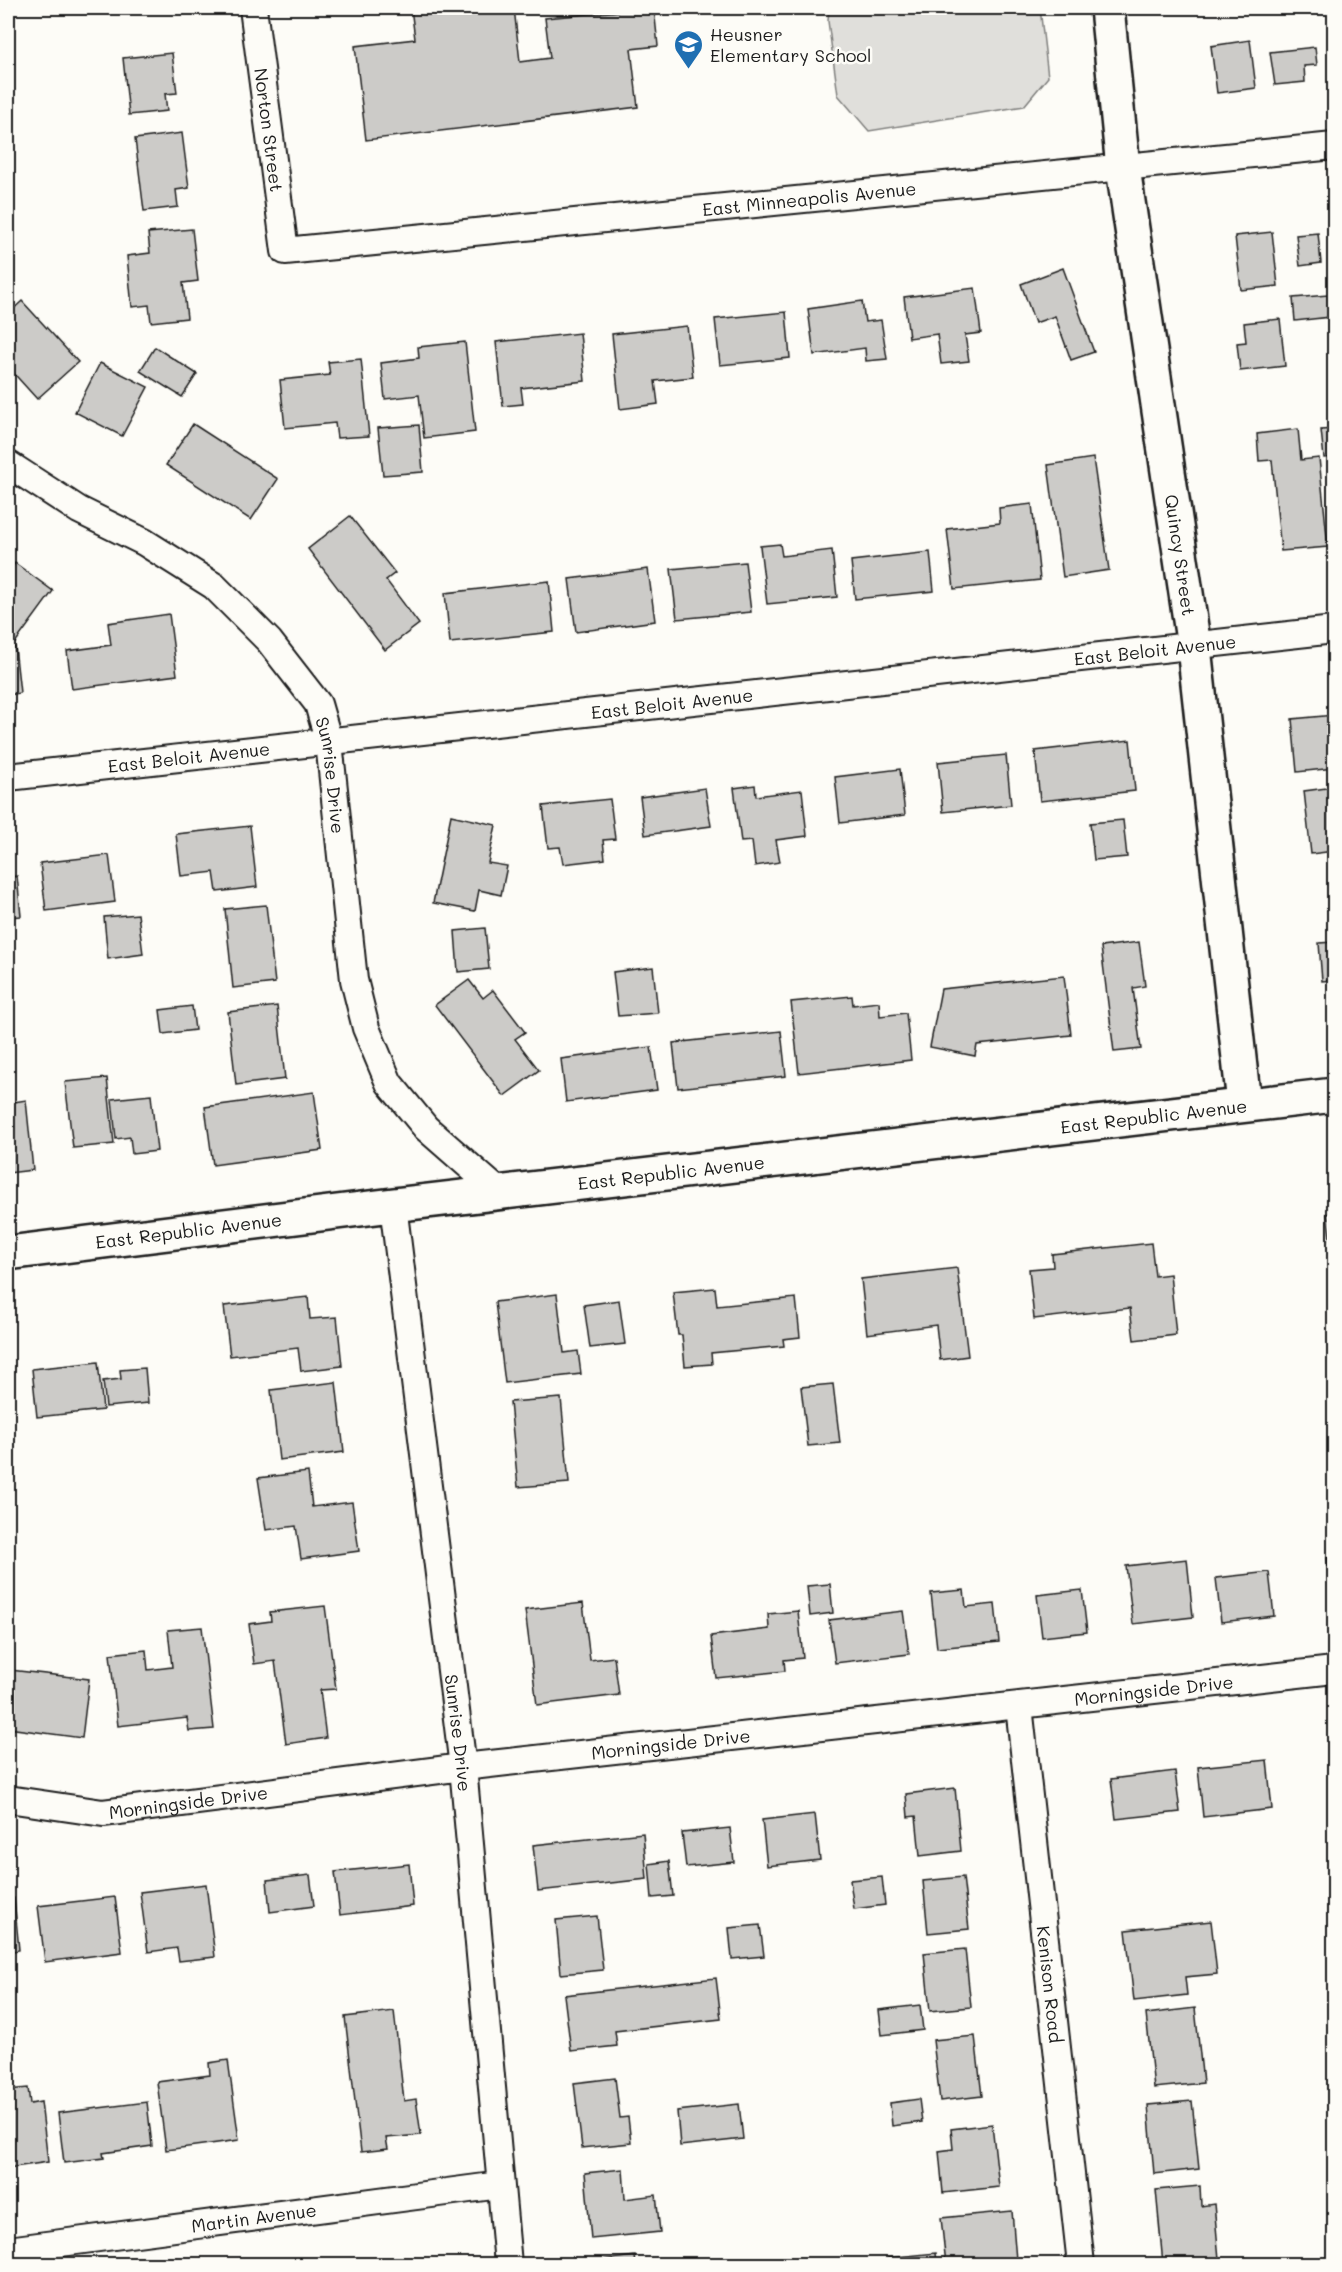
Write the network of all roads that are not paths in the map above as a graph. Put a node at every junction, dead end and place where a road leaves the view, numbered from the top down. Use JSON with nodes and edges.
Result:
{"nodes":[{"id":1,"x":253,"y":8,"type":"edge"},
{"id":2,"x":1107,"y":8,"type":"edge"},
{"id":3,"x":1335,"y":146,"type":"edge"},
{"id":4,"x":1123,"y":168,"type":"junction"},
{"id":5,"x":285,"y":251,"type":"joint"},
{"id":6,"x":8,"y":464,"type":"edge"},
{"id":7,"x":1335,"y":630,"type":"edge"},
{"id":8,"x":1194,"y":647,"type":"junction"},
{"id":9,"x":329,"y":742,"type":"junction"},
{"id":10,"x":8,"y":777,"type":"edge"},
{"id":11,"x":1335,"y":1095,"type":"edge"},
{"id":12,"x":1244,"y":1104,"type":"junction"},
{"id":13,"x":499,"y":1192,"type":"junction"},
{"id":14,"x":393,"y":1204,"type":"junction"},
{"id":15,"x":8,"y":1253,"type":"edge"},
{"id":16,"x":1335,"y":1670,"type":"edge"},
{"id":17,"x":1019,"y":1706,"type":"junction"},
{"id":18,"x":463,"y":1767,"type":"junction"},
{"id":19,"x":8,"y":1800,"type":"edge"},
{"id":20,"x":500,"y":2185,"type":"junction"},
{"id":21,"x":8,"y":2250,"type":"edge"},
{"id":22,"x":508,"y":2265,"type":"edge"},
{"id":23,"x":1081,"y":2265,"type":"edge"}],
"edges":[{"from":1,"to":5,"type":"street","name":"Norton Street"},
{"from":2,"to":4,"type":"street","name":"Quincy Street"},
{"from":3,"to":4,"type":"street","name":"East Minneapolis Avenue"},
{"from":4,"to":5,"type":"street","name":"East Minneapolis Avenue"},
{"from":4,"to":8,"type":"street","name":"Quincy Street"},
{"from":6,"to":9,"type":"street","name":"Sunrise Drive"},
{"from":7,"to":8,"type":"street","name":"East Beloit Avenue"},
{"from":8,"to":9,"type":"street","name":"East Beloit Avenue"},
{"from":8,"to":12,"type":"street","name":"Quincy Street"},
{"from":9,"to":10,"type":"street","name":"East Beloit Avenue"},
{"from":9,"to":13,"type":"street","name":"Sunrise Drive"},
{"from":11,"to":12,"type":"street","name":"East Republic Avenue"},
{"from":12,"to":13,"type":"street","name":"East Republic Avenue"},
{"from":13,"to":14,"type":"street","name":"East Republic Avenue"},
{"from":14,"to":15,"type":"street","name":"East Republic Avenue"},
{"from":14,"to":18,"type":"street","name":"Sunrise Drive"},
{"from":16,"to":17,"type":"street","name":"Morningside Drive"},
{"from":17,"to":18,"type":"street","name":"Morningside Drive"},
{"from":17,"to":23,"type":"street","name":"Kenison Road"},
{"from":18,"to":19,"type":"street","name":"Morningside Drive"},
{"from":18,"to":20,"type":"street","name":"Sunrise Drive"},
{"from":20,"to":21,"type":"street","name":"Martin Avenue"},
{"from":20,"to":22,"type":"street","name":"Sunrise Drive"}]}
